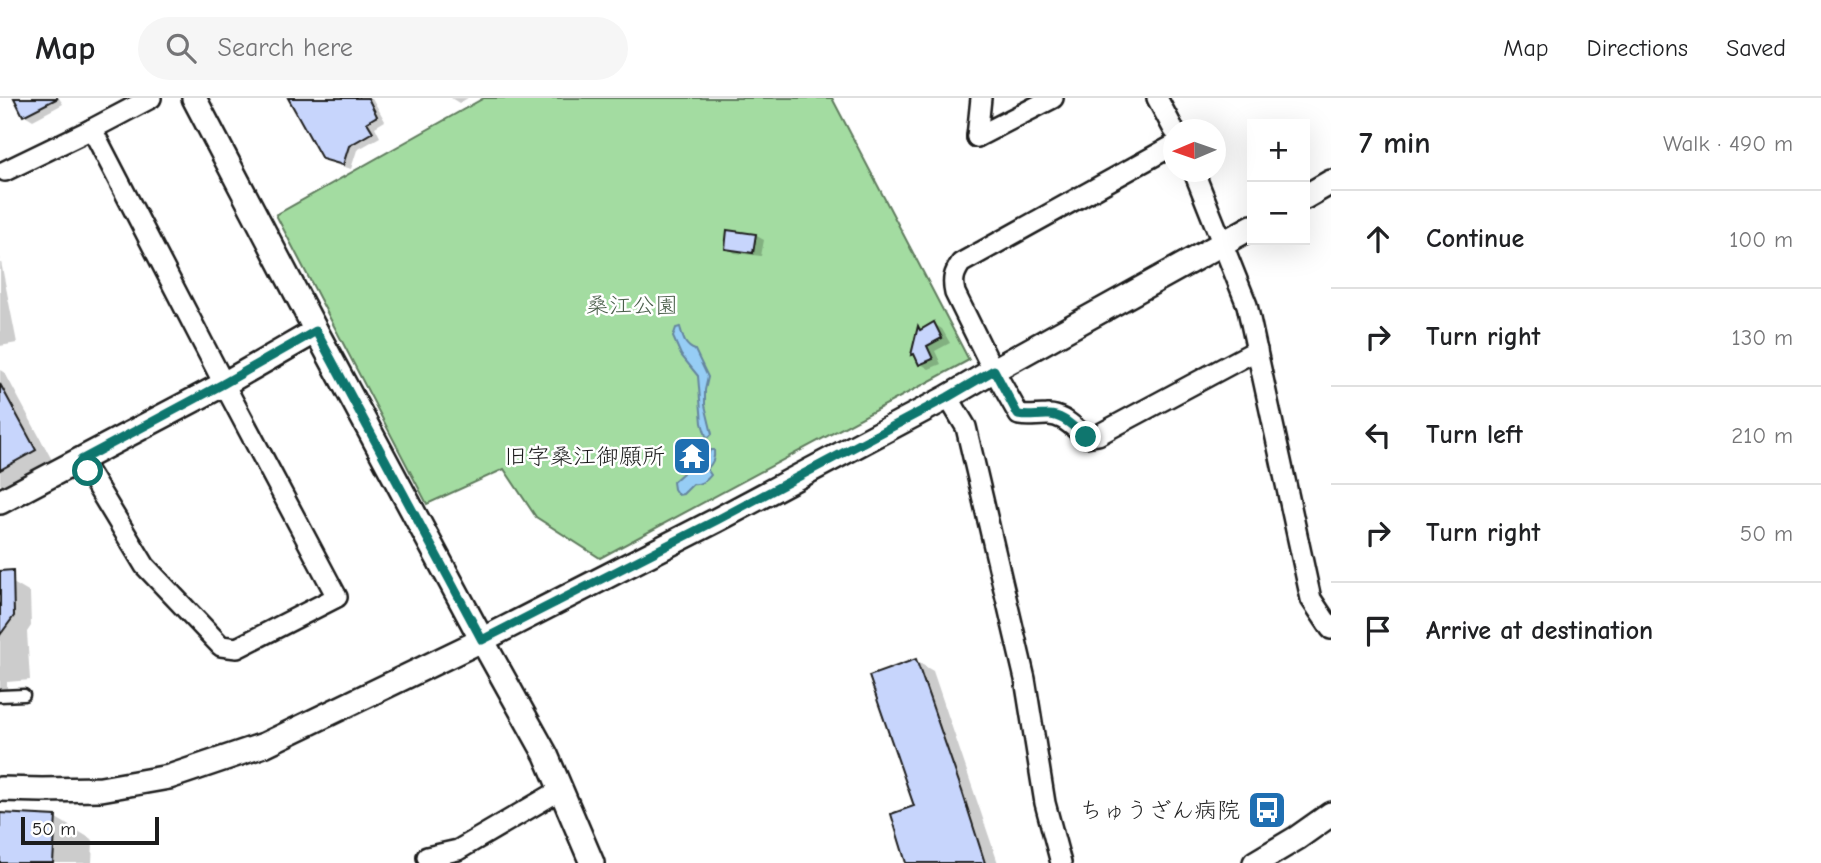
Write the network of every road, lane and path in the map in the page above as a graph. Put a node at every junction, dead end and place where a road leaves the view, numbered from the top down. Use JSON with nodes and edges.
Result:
{"nodes":[{"id":1,"x":151,"y":98,"type":"edge"},
{"id":2,"x":194,"y":98,"type":"edge"},
{"id":3,"x":981,"y":98,"type":"edge"},
{"id":4,"x":1054,"y":98,"type":"edge"},
{"id":5,"x":1157,"y":98,"type":"edge"},
{"id":6,"x":1168,"y":119,"type":"edge"},
{"id":7,"x":92,"y":129,"type":"junction"},
{"id":8,"x":1163,"y":151,"type":"edge"},
{"id":9,"x":5,"y":171,"type":"dead end"},
{"id":10,"x":1198,"y":182,"type":"edge"},
{"id":11,"x":1331,"y":182,"type":"edge"},
{"id":12,"x":1310,"y":194,"type":"edge"},
{"id":13,"x":1247,"y":230,"type":"edge"},
{"id":14,"x":1222,"y":245,"type":"junction"},
{"id":15,"x":316,"y":331,"type":"junction"},
{"id":16,"x":1257,"y":350,"type":"junction"},
{"id":17,"x":994,"y":370,"type":"junction"},
{"id":18,"x":223,"y":384,"type":"junction"},
{"id":19,"x":948,"y":397,"type":"junction"},
{"id":20,"x":81,"y":460,"type":"junction"},
{"id":21,"x":0,"y":502,"type":"edge"},
{"id":22,"x":1331,"y":629,"type":"edge"},
{"id":23,"x":482,"y":640,"type":"junction"},
{"id":24,"x":24,"y":695,"type":"dead end"},
{"id":25,"x":0,"y":696,"type":"edge"},
{"id":26,"x":0,"y":789,"type":"edge"},
{"id":27,"x":562,"y":789,"type":"junction"},
{"id":28,"x":1331,"y":814,"type":"edge"},
{"id":29,"x":427,"y":857,"type":"dead end"},
{"id":30,"x":592,"y":863,"type":"edge"},
{"id":31,"x":1061,"y":863,"type":"edge"},
{"id":32,"x":1255,"y":863,"type":"edge"}],
"edges":[{"from":1,"to":7,"type":"street"},
{"from":2,"to":15,"type":"street"},
{"from":3,"to":4,"type":"street"},
{"from":5,"to":6,"type":"street"},
{"from":7,"to":9,"type":"street"},
{"from":7,"to":18,"type":"street"},
{"from":8,"to":17,"type":"street"},
{"from":10,"to":14,"type":"street"},
{"from":11,"to":12,"type":"street"},
{"from":13,"to":14,"type":"street"},
{"from":14,"to":16,"type":"street"},
{"from":14,"to":17,"type":"street"},
{"from":15,"to":18,"type":"street"},
{"from":15,"to":23,"type":"street"},
{"from":16,"to":17,"type":"street"},
{"from":16,"to":22,"type":"street"},
{"from":17,"to":19,"type":"street"},
{"from":18,"to":20,"type":"street"},
{"from":18,"to":20,"type":"street"},
{"from":19,"to":23,"type":"street"},
{"from":19,"to":31,"type":"street"},
{"from":20,"to":21,"type":"street"},
{"from":23,"to":26,"type":"street"},
{"from":23,"to":27,"type":"street"},
{"from":24,"to":25,"type":"lane"},
{"from":27,"to":29,"type":"street"},
{"from":27,"to":30,"type":"street"},
{"from":28,"to":32,"type":"street"}]}
